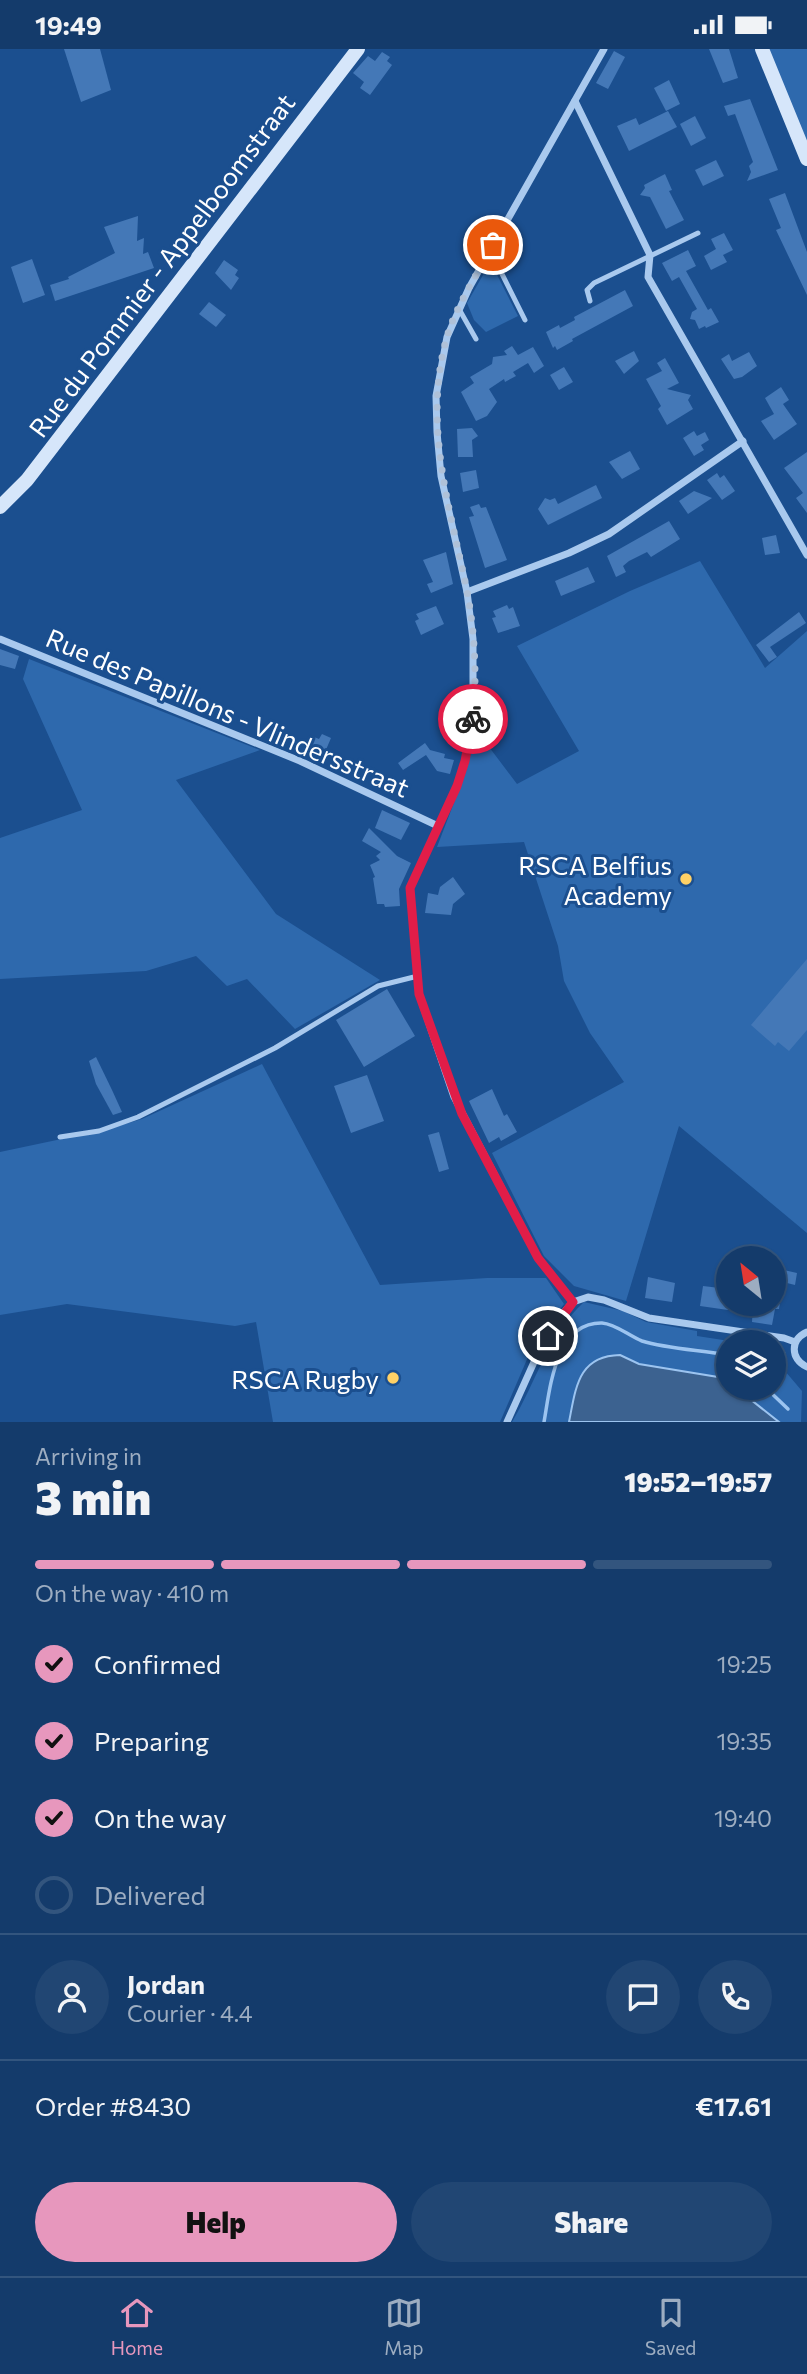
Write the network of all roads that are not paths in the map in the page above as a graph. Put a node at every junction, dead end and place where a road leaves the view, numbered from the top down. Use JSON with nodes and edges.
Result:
{"nodes":[{"id":1,"x":358,"y":49,"type":"edge"},
{"id":2,"x":604,"y":49,"type":"edge"},
{"id":3,"x":762,"y":49,"type":"edge"},
{"id":4,"x":575,"y":101,"type":"junction"},
{"id":5,"x":807,"y":159,"type":"edge"},
{"id":6,"x":698,"y":233,"type":"dead end"},
{"id":7,"x":491,"y":250,"type":"junction"},
{"id":8,"x":650,"y":255,"type":"junction"},
{"id":9,"x":590,"y":301,"type":"dead end"},
{"id":10,"x":459,"y":309,"type":"junction"},
{"id":11,"x":525,"y":320,"type":"dead end"},
{"id":12,"x":476,"y":339,"type":"dead end"},
{"id":13,"x":743,"y":441,"type":"junction"},
{"id":14,"x":0,"y":507,"type":"edge"},
{"id":15,"x":807,"y":555,"type":"edge"},
{"id":16,"x":467,"y":592,"type":"junction"},
{"id":17,"x":0,"y":639,"type":"edge"},
{"id":18,"x":438,"y":826,"type":"junction"},
{"id":19,"x":418,"y":976,"type":"junction"},
{"id":20,"x":61,"y":1137,"type":"dead end"},
{"id":21,"x":573,"y":1302,"type":"junction"},
{"id":22,"x":807,"y":1332,"type":"edge"},
{"id":23,"x":795,"y":1342,"type":"junction"},
{"id":24,"x":807,"y":1367,"type":"edge"},
{"id":25,"x":507,"y":1422,"type":"edge"}],
"edges":[{"from":1,"to":14,"type":"street","name":"Rue du Pommier - Appelboomstraat"},
{"from":2,"to":4,"type":"street"},
{"from":3,"to":5,"type":"street"},
{"from":4,"to":7,"type":"street"},
{"from":4,"to":8,"type":"street"},
{"from":6,"to":8,"type":"lane"},
{"from":7,"to":10,"type":"street"},
{"from":7,"to":11,"type":"lane"},
{"from":8,"to":9,"type":"lane"},
{"from":8,"to":13,"type":"street"},
{"from":10,"to":12,"type":"lane"},
{"from":10,"to":16,"type":"street"},
{"from":13,"to":15,"type":"street"},
{"from":13,"to":16,"type":"street"},
{"from":16,"to":18,"type":"street"},
{"from":17,"to":18,"type":"street","name":"Rue des Papillons - Vlindersstraat"},
{"from":18,"to":19,"type":"street"},
{"from":19,"to":20,"type":"lane"},
{"from":19,"to":21,"type":"street"},
{"from":21,"to":23,"type":"street"},
{"from":21,"to":25,"type":"street"},
{"from":22,"to":23,"type":"street"},
{"from":23,"to":24,"type":"street"}]}
